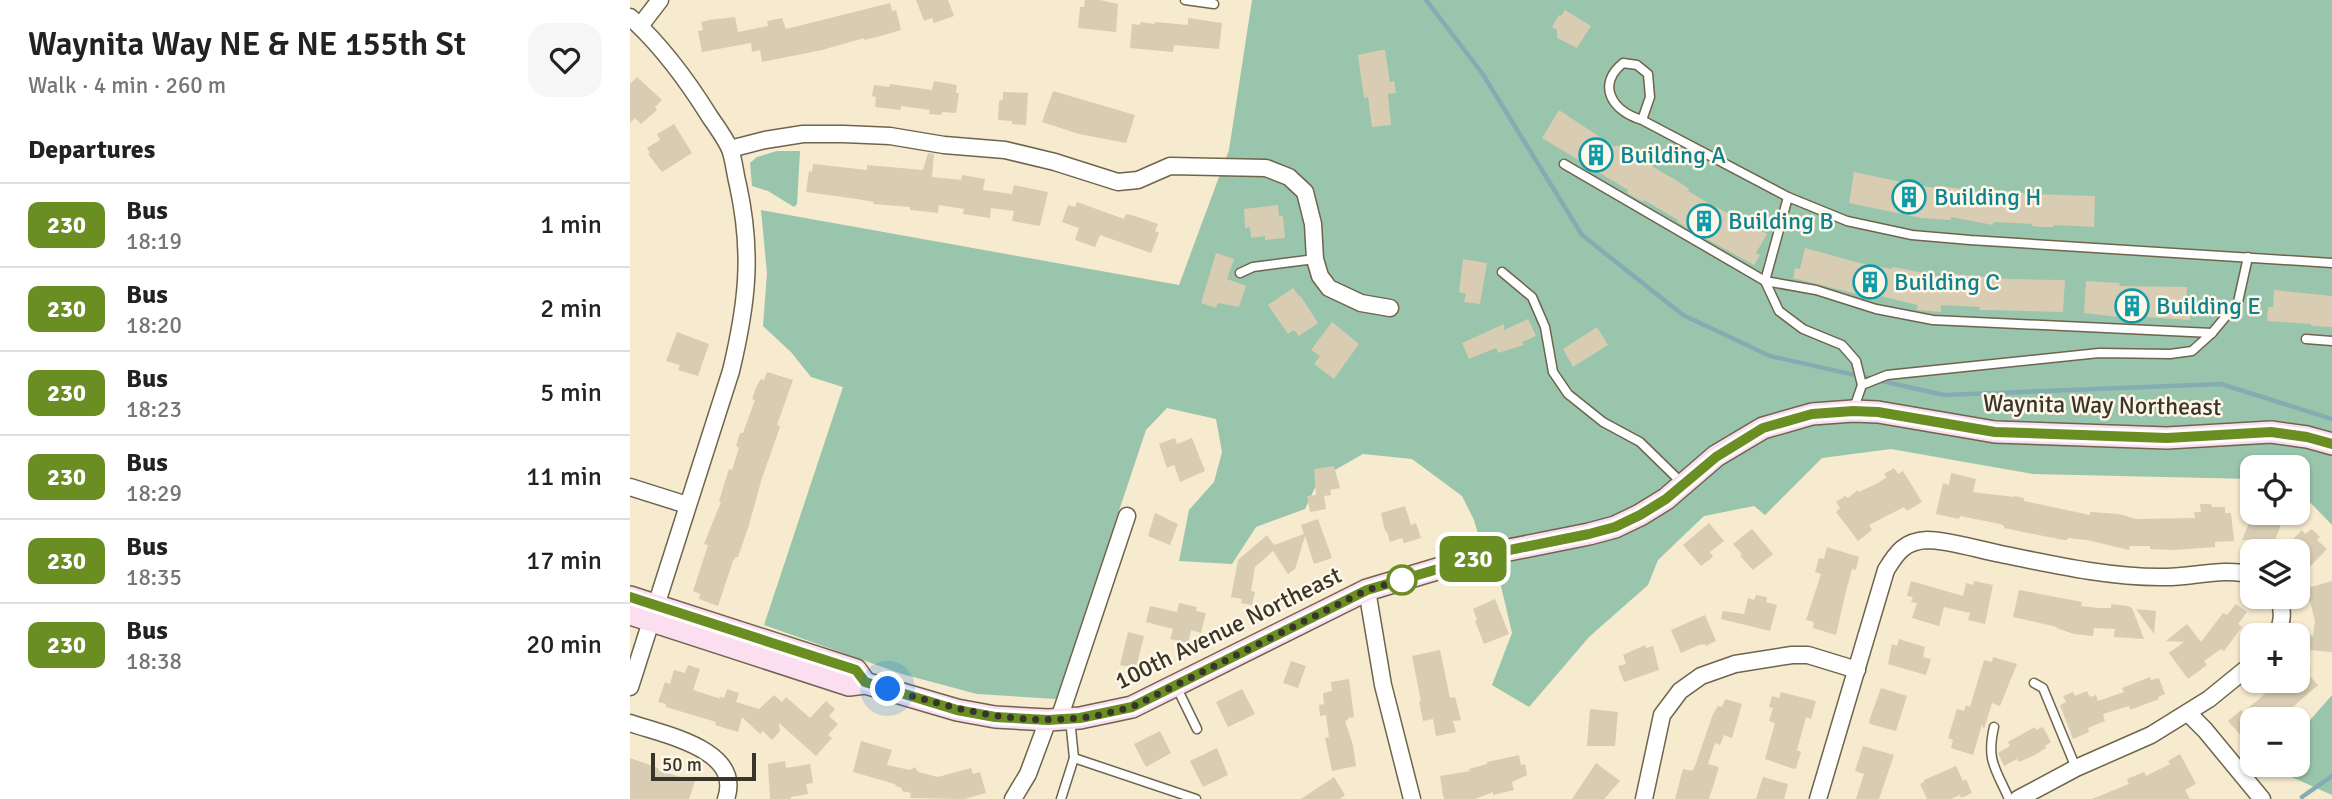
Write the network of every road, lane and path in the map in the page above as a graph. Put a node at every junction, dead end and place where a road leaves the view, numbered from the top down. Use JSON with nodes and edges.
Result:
{"nodes":[{"id":1,"x":660,"y":0,"type":"edge"},
{"id":2,"x":1185,"y":0,"type":"edge"},
{"id":3,"x":1214,"y":4,"type":"dead end"},
{"id":4,"x":635,"y":21,"type":"edge"},
{"id":5,"x":1642,"y":120,"type":"junction"},
{"id":6,"x":730,"y":149,"type":"junction"},
{"id":7,"x":1564,"y":164,"type":"dead end"},
{"id":8,"x":1788,"y":197,"type":"junction"},
{"id":9,"x":2248,"y":257,"type":"junction"},
{"id":10,"x":1315,"y":259,"type":"junction"},
{"id":11,"x":2332,"y":263,"type":"edge"},
{"id":12,"x":1502,"y":272,"type":"dead end"},
{"id":13,"x":1240,"y":274,"type":"dead end"},
{"id":14,"x":1765,"y":281,"type":"junction"},
{"id":15,"x":1390,"y":308,"type":"dead end"},
{"id":16,"x":2212,"y":333,"type":"junction"},
{"id":17,"x":2306,"y":339,"type":"dead end"},
{"id":18,"x":2332,"y":341,"type":"edge"},
{"id":19,"x":1862,"y":385,"type":"junction"},
{"id":20,"x":1853,"y":411,"type":"junction"},
{"id":21,"x":2332,"y":444,"type":"edge"},
{"id":22,"x":1684,"y":485,"type":"junction"},
{"id":23,"x":630,"y":487,"type":"edge"},
{"id":24,"x":687,"y":505,"type":"junction"},
{"id":25,"x":1127,"y":516,"type":"dead end"},
{"id":26,"x":2240,"y":574,"type":"edge"},
{"id":27,"x":1367,"y":590,"type":"junction"},
{"id":28,"x":630,"y":597,"type":"edge"},
{"id":29,"x":630,"y":614,"type":"edge"},
{"id":30,"x":653,"y":614,"type":"junction"},
{"id":31,"x":1857,"y":670,"type":"junction"},
{"id":32,"x":2240,"y":673,"type":"edge"},
{"id":33,"x":2034,"y":683,"type":"dead end"},
{"id":34,"x":1175,"y":685,"type":"junction"},
{"id":35,"x":630,"y":687,"type":"edge"},
{"id":36,"x":2188,"y":713,"type":"junction"},
{"id":37,"x":1059,"y":719,"type":"junction"},
{"id":38,"x":630,"y":723,"type":"edge"},
{"id":39,"x":1994,"y":727,"type":"dead end"},
{"id":40,"x":1197,"y":729,"type":"dead end"},
{"id":41,"x":1074,"y":758,"type":"junction"},
{"id":42,"x":2076,"y":768,"type":"junction"},
{"id":43,"x":726,"y":799,"type":"edge"},
{"id":44,"x":1013,"y":799,"type":"edge"},
{"id":45,"x":1062,"y":799,"type":"edge"},
{"id":46,"x":1196,"y":799,"type":"edge"},
{"id":47,"x":1412,"y":799,"type":"edge"},
{"id":48,"x":1644,"y":799,"type":"edge"},
{"id":49,"x":1818,"y":799,"type":"edge"},
{"id":50,"x":2009,"y":799,"type":"edge"},
{"id":51,"x":2018,"y":799,"type":"edge"},
{"id":52,"x":2262,"y":799,"type":"edge"}],
"edges":[{"from":1,"to":4,"type":"street"},
{"from":2,"to":3,"type":"lane"},
{"from":4,"to":6,"type":"street"},
{"from":5,"to":5,"type":"lane"},
{"from":5,"to":8,"type":"lane"},
{"from":6,"to":10,"type":"street"},
{"from":6,"to":24,"type":"street"},
{"from":7,"to":14,"type":"lane"},
{"from":8,"to":9,"type":"lane"},
{"from":8,"to":14,"type":"lane"},
{"from":9,"to":11,"type":"lane"},
{"from":9,"to":16,"type":"lane"},
{"from":10,"to":13,"type":"lane"},
{"from":10,"to":15,"type":"street"},
{"from":12,"to":22,"type":"lane"},
{"from":14,"to":16,"type":"lane"},
{"from":14,"to":19,"type":"lane"},
{"from":16,"to":19,"type":"lane"},
{"from":17,"to":18,"type":"lane"},
{"from":19,"to":20,"type":"lane"},
{"from":20,"to":21,"type":"main road","name":"Waynita Way Northeast"},
{"from":20,"to":22,"type":"main road","name":"Waynita Way Northeast"},
{"from":22,"to":27,"type":"main road","name":"Waynita Way Northeast"},
{"from":23,"to":24,"type":"street"},
{"from":24,"to":30,"type":"street"},
{"from":25,"to":37,"type":"street"},
{"from":26,"to":31,"type":"street"},
{"from":27,"to":34,"type":"main road","name":"100th Avenue Northeast"},
{"from":27,"to":47,"type":"street"},
{"from":28,"to":30,"type":"main road","name":"100th Avenue Northeast"},
{"from":29,"to":30,"type":"main road","name":"100th Avenue Northeast"},
{"from":30,"to":35,"type":"street"},
{"from":30,"to":37,"type":"main road","name":"100th Avenue Northeast"},
{"from":31,"to":48,"type":"street"},
{"from":31,"to":49,"type":"street"},
{"from":32,"to":36,"type":"street"},
{"from":33,"to":42,"type":"lane"},
{"from":34,"to":37,"type":"main road","name":"100th Avenue Northeast"},
{"from":34,"to":40,"type":"lane"},
{"from":36,"to":42,"type":"street"},
{"from":36,"to":52,"type":"street"},
{"from":37,"to":41,"type":"lane"},
{"from":37,"to":44,"type":"street"},
{"from":38,"to":43,"type":"street"},
{"from":39,"to":50,"type":"lane"},
{"from":41,"to":45,"type":"lane"},
{"from":41,"to":46,"type":"lane"},
{"from":42,"to":51,"type":"street"}]}
